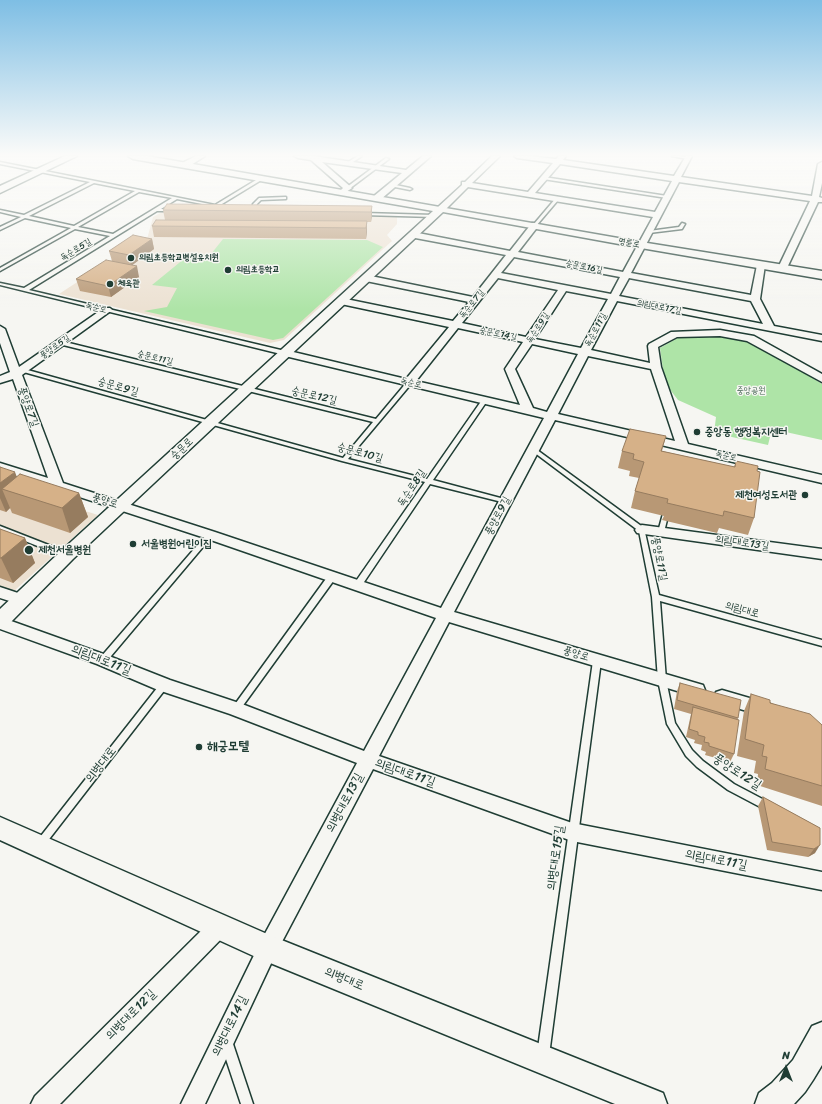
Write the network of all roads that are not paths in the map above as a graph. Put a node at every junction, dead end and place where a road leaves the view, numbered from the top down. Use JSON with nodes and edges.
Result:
{"nodes":[{"id":1,"x":43,"y":208,"type":"edge"},
{"id":2,"x":109,"y":208,"type":"edge"},
{"id":3,"x":162,"y":208,"type":"edge"},
{"id":4,"x":254,"y":208,"type":"edge"},
{"id":5,"x":418,"y":208,"type":"edge"},
{"id":6,"x":442,"y":208,"type":"edge"},
{"id":7,"x":550,"y":208,"type":"edge"},
{"id":8,"x":607,"y":208,"type":"edge"},
{"id":9,"x":661,"y":208,"type":"edge"},
{"id":10,"x":815,"y":208,"type":"edge"},
{"id":11,"x":158,"y":210,"type":"junction"},
{"id":12,"x":173,"y":210,"type":"edge"},
{"id":13,"x":213,"y":210,"type":"edge"},
{"id":14,"x":0,"y":211,"type":"edge"},
{"id":15,"x":221,"y":211,"type":"edge"},
{"id":16,"x":245,"y":211,"type":"edge"},
{"id":17,"x":253,"y":211,"type":"junction"},
{"id":18,"x":261,"y":211,"type":"edge"},
{"id":19,"x":438,"y":212,"type":"junction"},
{"id":20,"x":355,"y":214,"type":"edge"},
{"id":21,"x":26,"y":216,"type":"junction"},
{"id":22,"x":657,"y":216,"type":"junction"},
{"id":23,"x":683,"y":224,"type":"dead end"},
{"id":24,"x":535,"y":225,"type":"junction"},
{"id":25,"x":75,"y":227,"type":"junction"},
{"id":26,"x":0,"y":230,"type":"edge"},
{"id":27,"x":649,"y":232,"type":"junction"},
{"id":28,"x":413,"y":235,"type":"junction"},
{"id":29,"x":115,"y":236,"type":"junction"},
{"id":30,"x":641,"y":245,"type":"junction"},
{"id":31,"x":513,"y":253,"type":"junction"},
{"id":32,"x":761,"y":265,"type":"junction"},
{"id":33,"x":783,"y":268,"type":"junction"},
{"id":34,"x":0,"y":270,"type":"edge"},
{"id":35,"x":626,"y":274,"type":"junction"},
{"id":36,"x":821,"y":274,"type":"edge"},
{"id":37,"x":496,"y":275,"type":"junction"},
{"id":38,"x":366,"y":278,"type":"junction"},
{"id":39,"x":0,"y":284,"type":"edge"},
{"id":40,"x":564,"y":288,"type":"junction"},
{"id":41,"x":25,"y":290,"type":"junction"},
{"id":42,"x":614,"y":298,"type":"junction"},
{"id":43,"x":755,"y":299,"type":"junction"},
{"id":44,"x":475,"y":300,"type":"junction"},
{"id":45,"x":341,"y":301,"type":"junction"},
{"id":46,"x":107,"y":310,"type":"junction"},
{"id":47,"x":455,"y":325,"type":"junction"},
{"id":48,"x":770,"y":328,"type":"junction"},
{"id":49,"x":0,"y":329,"type":"edge"},
{"id":50,"x":822,"y":338,"type":"edge"},
{"id":51,"x":529,"y":341,"type":"junction"},
{"id":52,"x":61,"y":343,"type":"junction"},
{"id":53,"x":585,"y":352,"type":"junction"},
{"id":54,"x":285,"y":353,"type":"junction"},
{"id":55,"x":656,"y":367,"type":"junction"},
{"id":56,"x":19,"y":372,"type":"junction"},
{"id":57,"x":822,"y":379,"type":"edge"},
{"id":58,"x":0,"y":380,"type":"edge"},
{"id":59,"x":409,"y":383,"type":"junction"},
{"id":60,"x":246,"y":390,"type":"junction"},
{"id":61,"x":484,"y":401,"type":"junction"},
{"id":62,"x":528,"y":411,"type":"junction"},
{"id":63,"x":551,"y":416,"type":"junction"},
{"id":64,"x":377,"y":421,"type":"junction"},
{"id":65,"x":209,"y":423,"type":"junction"},
{"id":66,"x":534,"y":449,"type":"junction"},
{"id":67,"x":682,"y":450,"type":"junction"},
{"id":68,"x":344,"y":460,"type":"junction"},
{"id":69,"x":0,"y":467,"type":"edge"},
{"id":70,"x":822,"y":479,"type":"edge"},
{"id":71,"x":428,"y":482,"type":"junction"},
{"id":72,"x":57,"y":485,"type":"junction"},
{"id":73,"x":506,"y":501,"type":"junction"},
{"id":74,"x":121,"y":506,"type":"junction"},
{"id":75,"x":668,"y":508,"type":"edge"},
{"id":76,"x":0,"y":528,"type":"edge"},
{"id":77,"x":642,"y":530,"type":"junction"},
{"id":78,"x":661,"y":532,"type":"junction"},
{"id":79,"x":210,"y":535,"type":"junction"},
{"id":80,"x":822,"y":554,"type":"edge"},
{"id":81,"x":67,"y":555,"type":"junction"},
{"id":82,"x":331,"y":578,"type":"junction"},
{"id":83,"x":357,"y":586,"type":"junction"},
{"id":84,"x":0,"y":592,"type":"edge"},
{"id":85,"x":656,"y":597,"type":"junction"},
{"id":86,"x":22,"y":600,"type":"junction"},
{"id":87,"x":445,"y":616,"type":"junction"},
{"id":88,"x":0,"y":622,"type":"edge"},
{"id":89,"x":822,"y":643,"type":"edge"},
{"id":90,"x":103,"y":660,"type":"junction"},
{"id":91,"x":596,"y":661,"type":"junction"},
{"id":92,"x":662,"y":680,"type":"junction"},
{"id":93,"x":164,"y":685,"type":"junction"},
{"id":94,"x":236,"y":709,"type":"junction"},
{"id":95,"x":776,"y":713,"type":"edge"},
{"id":96,"x":368,"y":760,"type":"junction"},
{"id":97,"x":773,"y":809,"type":"edge"},
{"id":98,"x":0,"y":828,"type":"edge"},
{"id":99,"x":572,"y":832,"type":"junction"},
{"id":100,"x":39,"y":846,"type":"junction"},
{"id":101,"x":822,"y":881,"type":"edge"},
{"id":102,"x":220,"y":926,"type":"junction"},
{"id":103,"x":268,"y":948,"type":"junction"},
{"id":104,"x":822,"y":1036,"type":"edge"},
{"id":105,"x":225,"y":1038,"type":"junction"},
{"id":106,"x":542,"y":1059,"type":"junction"},
{"id":107,"x":42,"y":1104,"type":"edge"},
{"id":108,"x":193,"y":1104,"type":"edge"},
{"id":109,"x":247,"y":1104,"type":"edge"},
{"id":110,"x":652,"y":1104,"type":"edge"},
{"id":111,"x":770,"y":1104,"type":"edge"}],
"edges":[{"from":1,"to":21,"type":"lane"},
{"from":2,"to":25,"type":"lane"},
{"from":3,"to":11,"type":"lane","name":"독순로5길"},
{"from":4,"to":17,"type":"lane"},
{"from":5,"to":19,"type":"street","name":"명륜로"},
{"from":6,"to":19,"type":"street","name":"숭문로"},
{"from":7,"to":24,"type":"lane"},
{"from":8,"to":22,"type":"street"},
{"from":9,"to":22,"type":"street","name":"독순로11길"},
{"from":10,"to":33,"type":"street"},
{"from":11,"to":12,"type":"lane"},
{"from":11,"to":29,"type":"lane","name":"독순로5길"},
{"from":13,"to":15,"type":"lane"},
{"from":14,"to":21,"type":"lane"},
{"from":16,"to":17,"type":"lane"},
{"from":17,"to":18,"type":"lane"},
{"from":19,"to":20,"type":"lane"},
{"from":19,"to":24,"type":"street","name":"명륜로"},
{"from":19,"to":28,"type":"street","name":"숭문로"},
{"from":21,"to":25,"type":"lane"},
{"from":21,"to":26,"type":"lane"},
{"from":22,"to":27,"type":"street","name":"독순로11길"},
{"from":23,"to":27,"type":"lane"},
{"from":24,"to":30,"type":"street","name":"명륜로"},
{"from":24,"to":31,"type":"street","name":"독순로7길"},
{"from":25,"to":29,"type":"lane"},
{"from":25,"to":34,"type":"lane"},
{"from":27,"to":30,"type":"street","name":"독순로11길"},
{"from":28,"to":31,"type":"street","name":"숭문로16길"},
{"from":28,"to":38,"type":"street","name":"숭문로"},
{"from":29,"to":41,"type":"lane","name":"독순로5길"},
{"from":30,"to":32,"type":"street","name":"명륜로"},
{"from":30,"to":35,"type":"street","name":"독순로11길"},
{"from":31,"to":35,"type":"street","name":"숭문로16길"},
{"from":31,"to":37,"type":"street","name":"독순로7길"},
{"from":32,"to":33,"type":"street","name":"명륜로"},
{"from":32,"to":43,"type":"street"},
{"from":33,"to":36,"type":"street","name":"명륜로"},
{"from":35,"to":42,"type":"street","name":"독순로11길"},
{"from":35,"to":43,"type":"street","name":"숭문로16길"},
{"from":37,"to":40,"type":"street","name":"의림대로17길"},
{"from":37,"to":44,"type":"street","name":"독순로7길"},
{"from":38,"to":44,"type":"street"},
{"from":38,"to":45,"type":"street","name":"숭문로"},
{"from":39,"to":41,"type":"lane","name":"독순로"},
{"from":40,"to":42,"type":"street","name":"의림대로17길"},
{"from":40,"to":51,"type":"street","name":"독순로9길"},
{"from":41,"to":46,"type":"lane","name":"독순로"},
{"from":42,"to":48,"type":"street","name":"의림대로17길"},
{"from":42,"to":53,"type":"street","name":"독순로11길"},
{"from":43,"to":48,"type":"street"},
{"from":44,"to":47,"type":"street","name":"독순로7길"},
{"from":45,"to":47,"type":"street","name":"숭문로14길"},
{"from":45,"to":54,"type":"street","name":"숭문로"},
{"from":46,"to":52,"type":"street","name":"풍양로5길"},
{"from":46,"to":54,"type":"lane","name":"독순로"},
{"from":47,"to":51,"type":"street","name":"숭문로14길"},
{"from":47,"to":59,"type":"street","name":"독순로7길"},
{"from":48,"to":50,"type":"street","name":"의림대로17길"},
{"from":49,"to":56,"type":"street","name":"풍양로7길"},
{"from":51,"to":53,"type":"street","name":"숭문로14길"},
{"from":51,"to":62,"type":"street","name":"독순로9길"},
{"from":52,"to":56,"type":"street","name":"풍양로5길"},
{"from":52,"to":60,"type":"lane","name":"숭문로11길"},
{"from":53,"to":55,"type":"street","name":"숭문로14길"},
{"from":53,"to":63,"type":"street","name":"독순로11길"},
{"from":54,"to":59,"type":"street","name":"독순로"},
{"from":54,"to":60,"type":"street","name":"숭문로"},
{"from":55,"to":57,"type":"street"},
{"from":55,"to":67,"type":"street"},
{"from":56,"to":58,"type":"street","name":"풍양로5길"},
{"from":56,"to":65,"type":"lane","name":"숭문로9길"},
{"from":56,"to":72,"type":"street","name":"풍양로7길"},
{"from":59,"to":61,"type":"street","name":"독순로"},
{"from":59,"to":64,"type":"lane"},
{"from":60,"to":64,"type":"lane","name":"숭문로12길"},
{"from":60,"to":65,"type":"street","name":"숭문로"},
{"from":61,"to":62,"type":"street","name":"독순로"},
{"from":61,"to":71,"type":"lane","name":"독순로8길"},
{"from":62,"to":63,"type":"street","name":"독순로"},
{"from":63,"to":66,"type":"street","name":"풍양로9길"},
{"from":63,"to":67,"type":"street","name":"독순로"},
{"from":64,"to":68,"type":"lane"},
{"from":65,"to":68,"type":"lane","name":"숭문로10길"},
{"from":65,"to":74,"type":"street","name":"숭문로"},
{"from":66,"to":73,"type":"street","name":"풍양로9길"},
{"from":66,"to":77,"type":"lane","name":"풍양로11길"},
{"from":67,"to":70,"type":"street","name":"독순로"},
{"from":68,"to":71,"type":"lane","name":"숭문로10길"},
{"from":69,"to":72,"type":"street","name":"풍양로"},
{"from":71,"to":73,"type":"lane","name":"숭문로10길"},
{"from":71,"to":83,"type":"lane","name":"독순로8길"},
{"from":72,"to":74,"type":"street","name":"풍양로"},
{"from":73,"to":87,"type":"street","name":"풍양로9길"},
{"from":74,"to":79,"type":"street","name":"풍양로"},
{"from":74,"to":81,"type":"street","name":"숭문로"},
{"from":75,"to":78,"type":"lane"},
{"from":76,"to":81,"type":"lane"},
{"from":77,"to":78,"type":"street","name":"의림대로13길"},
{"from":77,"to":85,"type":"lane","name":"풍양로11길"},
{"from":78,"to":80,"type":"street","name":"의림대로13길"},
{"from":79,"to":82,"type":"street","name":"풍양로"},
{"from":79,"to":90,"type":"lane"},
{"from":81,"to":86,"type":"street","name":"숭문로"},
{"from":82,"to":83,"type":"street","name":"풍양로"},
{"from":82,"to":94,"type":"lane"},
{"from":83,"to":87,"type":"street","name":"풍양로"},
{"from":84,"to":86,"type":"street"},
{"from":85,"to":89,"type":"lane","name":"의림대로"},
{"from":85,"to":92,"type":"lane","name":"풍양로11길"},
{"from":86,"to":88,"type":"street","name":"숭문로"},
{"from":87,"to":91,"type":"street","name":"풍양로"},
{"from":87,"to":96,"type":"street","name":"의병대로13길"},
{"from":88,"to":90,"type":"street","name":"의림대로11길"},
{"from":90,"to":93,"type":"street","name":"의림대로11길"},
{"from":91,"to":92,"type":"street","name":"풍양로"},
{"from":91,"to":99,"type":"lane","name":"의병대로15길"},
{"from":92,"to":95,"type":"street","name":"풍양로"},
{"from":92,"to":97,"type":"lane","name":"풍양로12길"},
{"from":93,"to":94,"type":"street","name":"의림대로11길"},
{"from":93,"to":100,"type":"lane","name":"의병대로"},
{"from":94,"to":96,"type":"street","name":"의림대로11길"},
{"from":96,"to":99,"type":"street","name":"의림대로11길"},
{"from":96,"to":103,"type":"street","name":"의병대로13길"},
{"from":98,"to":100,"type":"street","name":"의병대로"},
{"from":99,"to":101,"type":"street","name":"의림대로11길"},
{"from":99,"to":106,"type":"lane","name":"의병대로15길"},
{"from":100,"to":102,"type":"street","name":"의병대로"},
{"from":102,"to":103,"type":"street","name":"의병대로"},
{"from":102,"to":107,"type":"street","name":"의병대로12길"},
{"from":103,"to":105,"type":"street","name":"의병대로14길"},
{"from":103,"to":106,"type":"street","name":"의병대로"},
{"from":104,"to":111,"type":"street"},
{"from":105,"to":108,"type":"street","name":"의병대로14길"},
{"from":105,"to":109,"type":"lane"},
{"from":106,"to":110,"type":"street","name":"의병대로"}]}
